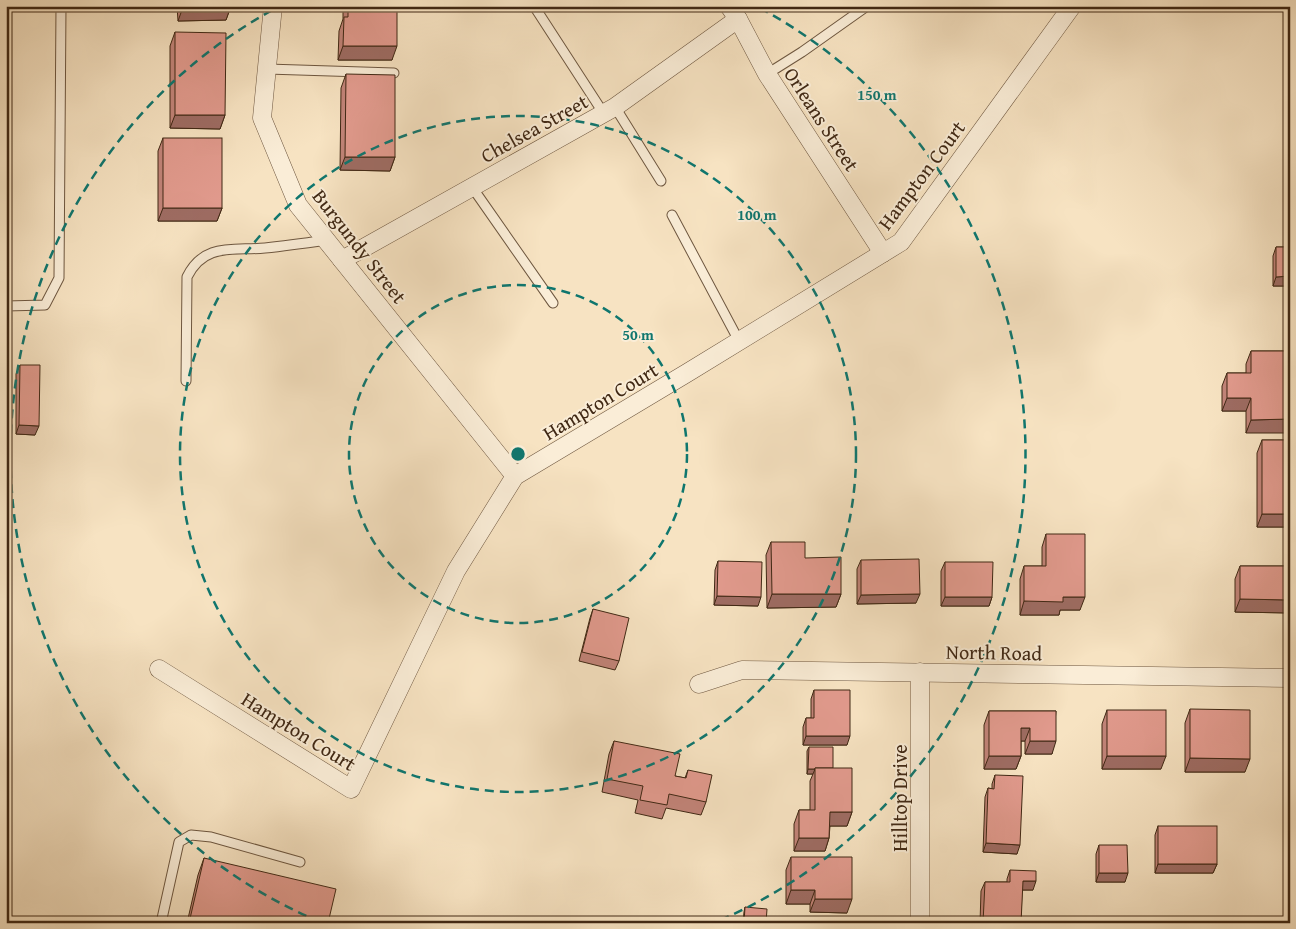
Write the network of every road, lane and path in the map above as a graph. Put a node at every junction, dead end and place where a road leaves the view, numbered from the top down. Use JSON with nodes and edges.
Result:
{"nodes":[{"id":1,"x":61,"y":6,"type":"edge"},
{"id":2,"x":273,"y":6,"type":"edge"},
{"id":3,"x":534,"y":6,"type":"edge"},
{"id":4,"x":867,"y":6,"type":"edge"},
{"id":5,"x":1072,"y":6,"type":"edge"},
{"id":6,"x":734,"y":13,"type":"edge"},
{"id":7,"x":267,"y":69,"type":"junction"},
{"id":8,"x":394,"y":73,"type":"edge"},
{"id":9,"x":767,"y":74,"type":"junction"},
{"id":10,"x":609,"y":110,"type":"junction"},
{"id":11,"x":661,"y":181,"type":"dead end"},
{"id":12,"x":472,"y":187,"type":"junction"},
{"id":13,"x":672,"y":215,"type":"dead end"},
{"id":14,"x":326,"y":240,"type":"junction"},
{"id":15,"x":883,"y":253,"type":"junction"},
{"id":16,"x":342,"y":260,"type":"junction"},
{"id":17,"x":553,"y":303,"type":"dead end"},
{"id":18,"x":6,"y":306,"type":"edge"},
{"id":19,"x":739,"y":341,"type":"junction"},
{"id":20,"x":186,"y":381,"type":"dead end"},
{"id":21,"x":515,"y":476,"type":"junction"},
{"id":22,"x":159,"y":669,"type":"dead end"},
{"id":23,"x":920,"y":672,"type":"junction"},
{"id":24,"x":1290,"y":678,"type":"edge"},
{"id":25,"x":699,"y":684,"type":"dead end"},
{"id":26,"x":300,"y":862,"type":"dead end"},
{"id":27,"x":161,"y":923,"type":"edge"},
{"id":28,"x":920,"y":923,"type":"edge"}],
"edges":[{"from":1,"to":18,"type":"lane"},
{"from":2,"to":7,"type":"street","name":"Burgundy Street"},
{"from":3,"to":10,"type":"lane"},
{"from":4,"to":9,"type":"lane"},
{"from":5,"to":15,"type":"street","name":"Hampton Court"},
{"from":6,"to":9,"type":"street","name":"Orleans Street"},
{"from":6,"to":10,"type":"street","name":"Chelsea Street"},
{"from":7,"to":8,"type":"lane"},
{"from":7,"to":14,"type":"street","name":"Burgundy Street"},
{"from":9,"to":15,"type":"street","name":"Orleans Street"},
{"from":10,"to":11,"type":"lane"},
{"from":10,"to":12,"type":"street","name":"Chelsea Street"},
{"from":12,"to":16,"type":"street","name":"Chelsea Street"},
{"from":12,"to":17,"type":"lane"},
{"from":13,"to":19,"type":"lane"},
{"from":14,"to":16,"type":"street","name":"Burgundy Street"},
{"from":14,"to":20,"type":"lane"},
{"from":15,"to":19,"type":"street","name":"Hampton Court"},
{"from":16,"to":21,"type":"street","name":"Burgundy Street"},
{"from":19,"to":21,"type":"street","name":"Hampton Court"},
{"from":21,"to":22,"type":"street","name":"Hampton Court"},
{"from":23,"to":24,"type":"street","name":"North Road"},
{"from":23,"to":25,"type":"street","name":"North Road"},
{"from":23,"to":28,"type":"street","name":"Hilltop Drive"},
{"from":26,"to":27,"type":"lane"}]}
